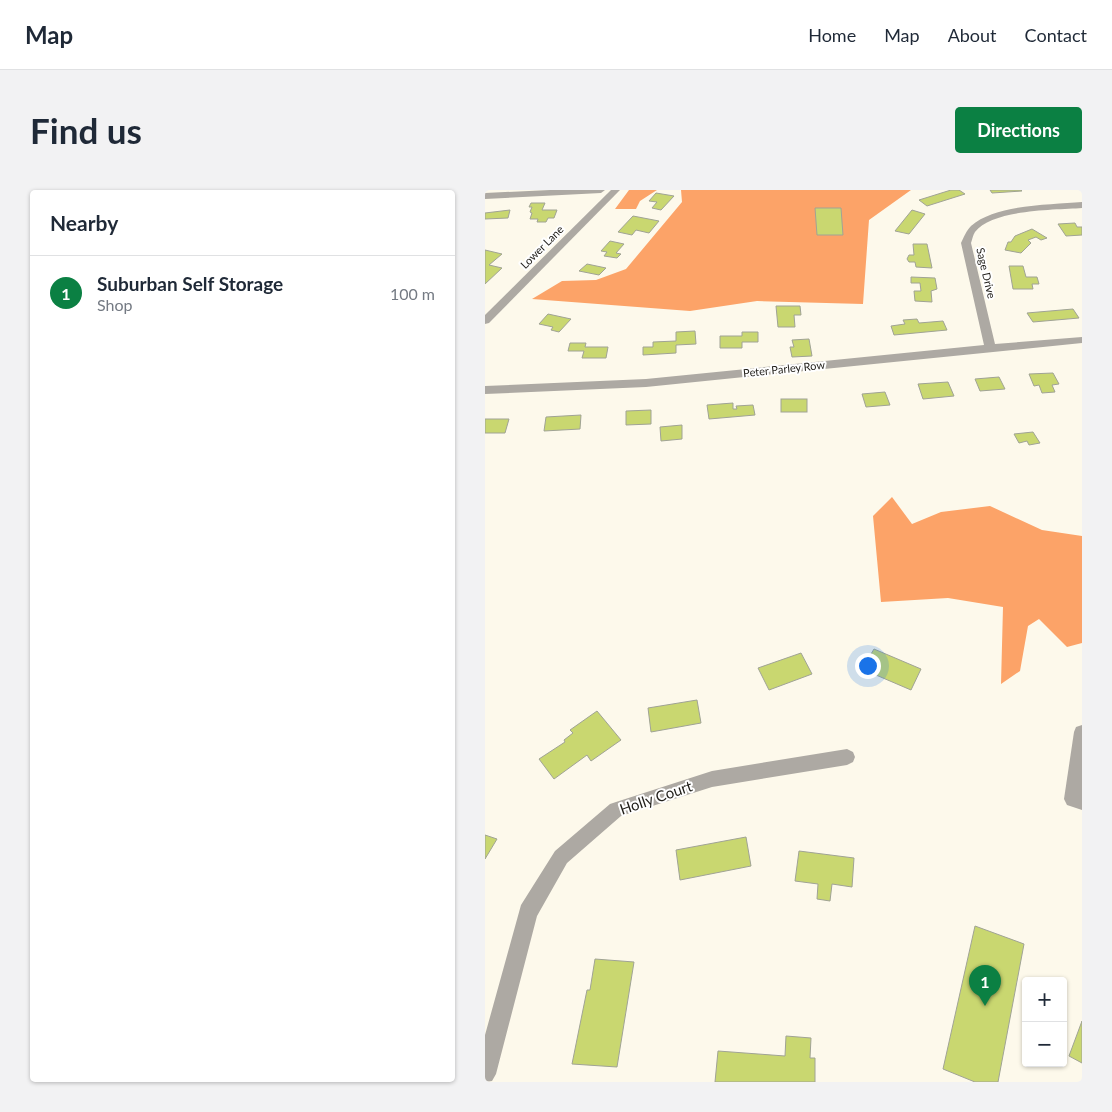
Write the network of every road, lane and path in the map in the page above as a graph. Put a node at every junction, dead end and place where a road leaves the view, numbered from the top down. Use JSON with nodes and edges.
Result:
{"nodes":[{"id":1,"x":601,"y":190,"type":"edge"},
{"id":2,"x":616,"y":190,"type":"edge"},
{"id":3,"x":485,"y":196,"type":"edge"},
{"id":4,"x":1082,"y":205,"type":"edge"},
{"id":5,"x":485,"y":321,"type":"edge"},
{"id":6,"x":1082,"y":340,"type":"edge"},
{"id":7,"x":990,"y":348,"type":"junction"},
{"id":8,"x":485,"y":390,"type":"edge"},
{"id":9,"x":1082,"y":732,"type":"edge"},
{"id":10,"x":847,"y":757,"type":"dead end"},
{"id":11,"x":1082,"y":802,"type":"edge"},
{"id":12,"x":485,"y":1074,"type":"edge"}],
"edges":[{"from":1,"to":3,"type":"street"},
{"from":2,"to":5,"type":"street","name":"Lower Lane"},
{"from":4,"to":7,"type":"street","name":"Sage Drive"},
{"from":6,"to":7,"type":"street","name":"Peter Parley Row"},
{"from":7,"to":8,"type":"street","name":"Peter Parley Row"},
{"from":9,"to":11,"type":"street"},
{"from":10,"to":12,"type":"street","name":"Holly Court"}]}
